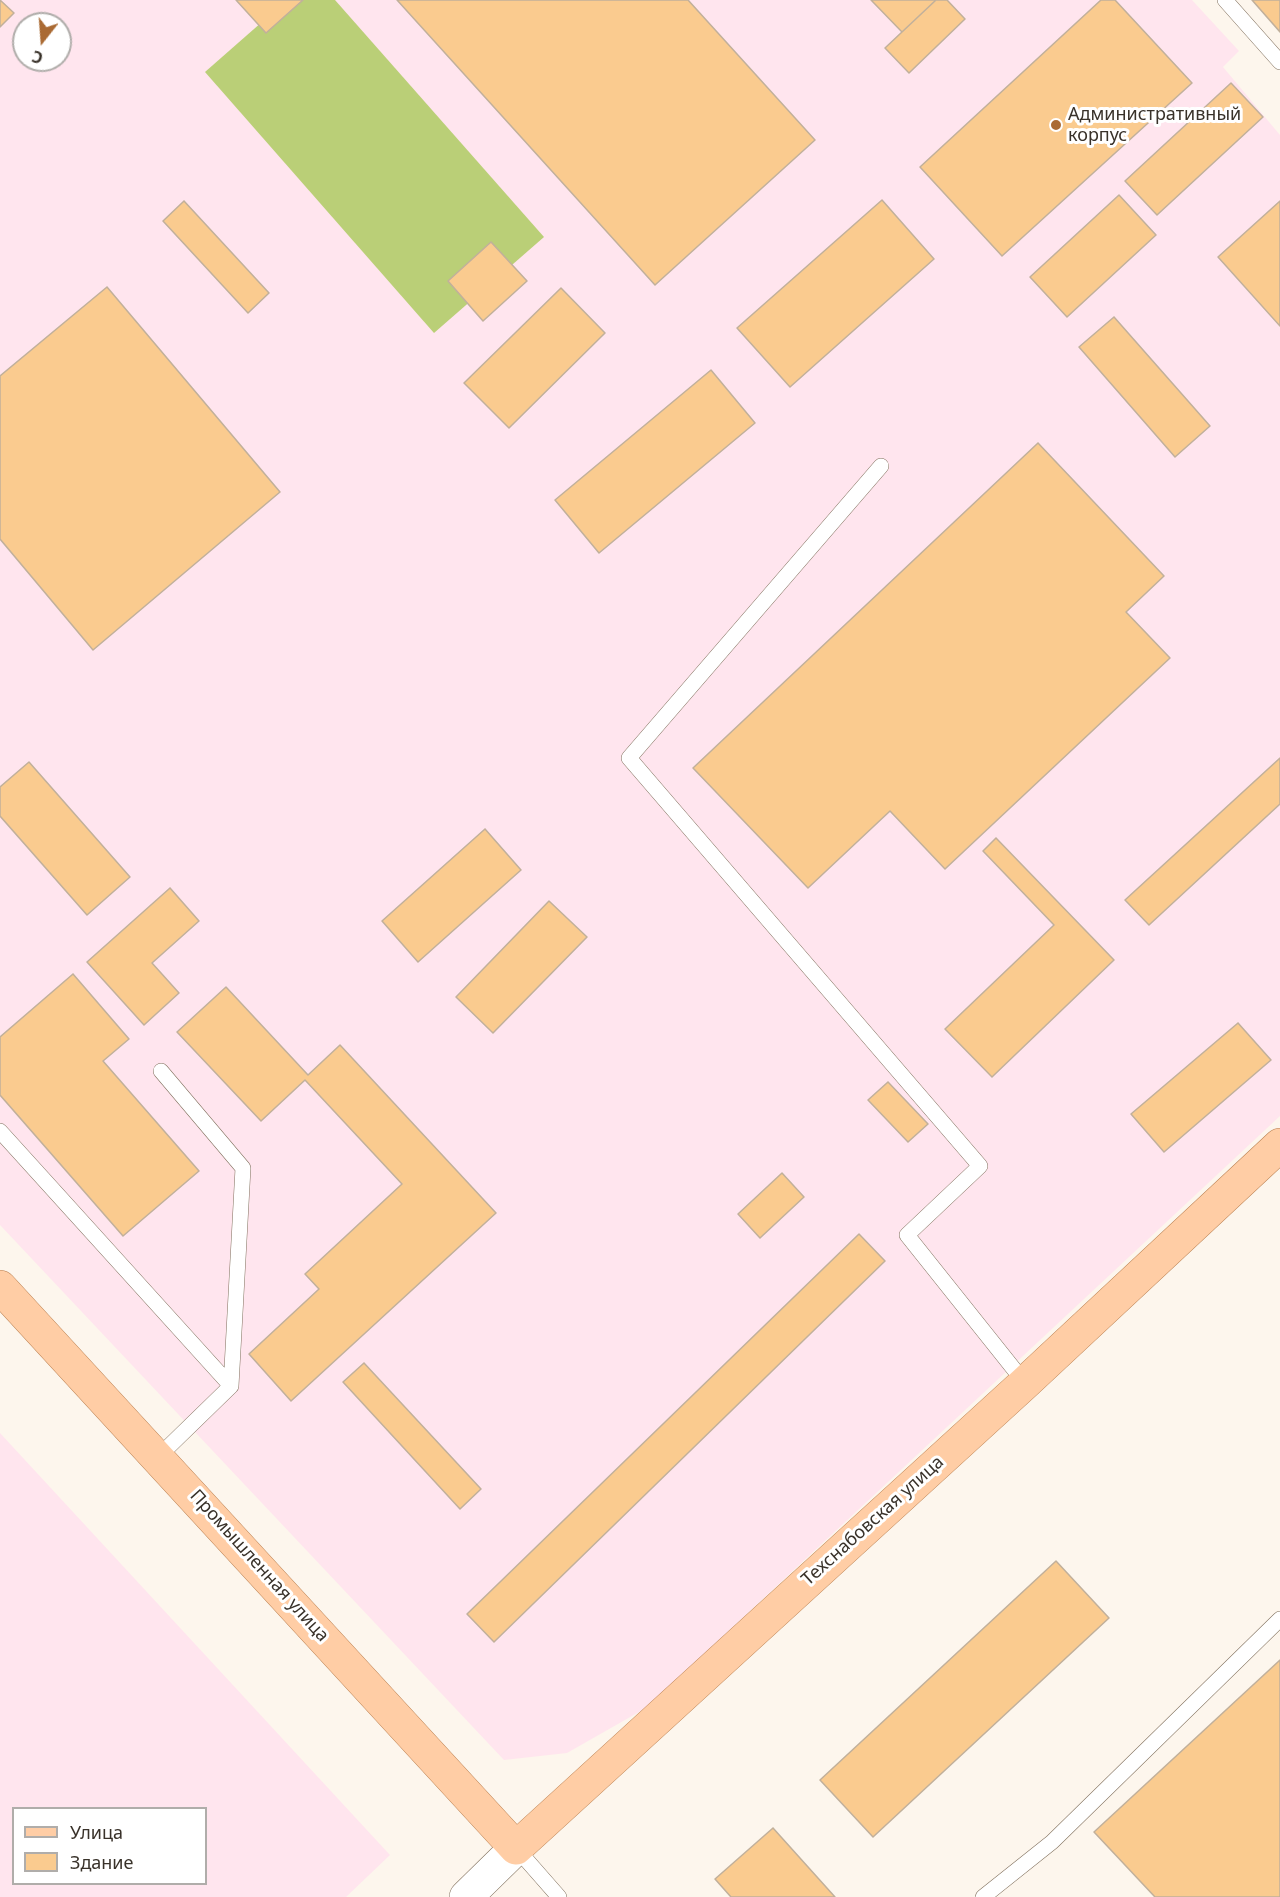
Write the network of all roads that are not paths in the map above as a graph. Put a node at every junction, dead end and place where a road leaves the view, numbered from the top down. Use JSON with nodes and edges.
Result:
{"nodes":[{"id":1,"x":1225,"y":0,"type":"edge"},
{"id":2,"x":1280,"y":62,"type":"edge"},
{"id":3,"x":881,"y":466,"type":"dead end"},
{"id":4,"x":161,"y":1071,"type":"dead end"},
{"id":5,"x":0,"y":1131,"type":"edge"},
{"id":6,"x":1280,"y":1145,"type":"edge"},
{"id":7,"x":0,"y":1287,"type":"edge"},
{"id":8,"x":1025,"y":1383,"type":"junction"},
{"id":9,"x":231,"y":1386,"type":"junction"},
{"id":10,"x":159,"y":1457,"type":"junction"},
{"id":11,"x":1280,"y":1618,"type":"edge"},
{"id":12,"x":516,"y":1848,"type":"junction"},
{"id":13,"x":466,"y":1897,"type":"edge"},
{"id":14,"x":559,"y":1897,"type":"edge"},
{"id":15,"x":983,"y":1897,"type":"edge"}],
"edges":[{"from":1,"to":2,"type":"lane"},
{"from":3,"to":8,"type":"lane"},
{"from":4,"to":9,"type":"lane"},
{"from":5,"to":9,"type":"lane"},
{"from":6,"to":8,"type":"main road","name":"Техснабовская улица"},
{"from":7,"to":10,"type":"main road","name":"Промышленная улица"},
{"from":8,"to":12,"type":"main road","name":"Техснабовская улица"},
{"from":9,"to":10,"type":"lane"},
{"from":10,"to":12,"type":"main road","name":"Промышленная улица"},
{"from":11,"to":15,"type":"lane"},
{"from":12,"to":13,"type":"street","name":"Техснабовская улица"},
{"from":12,"to":14,"type":"lane"}]}
